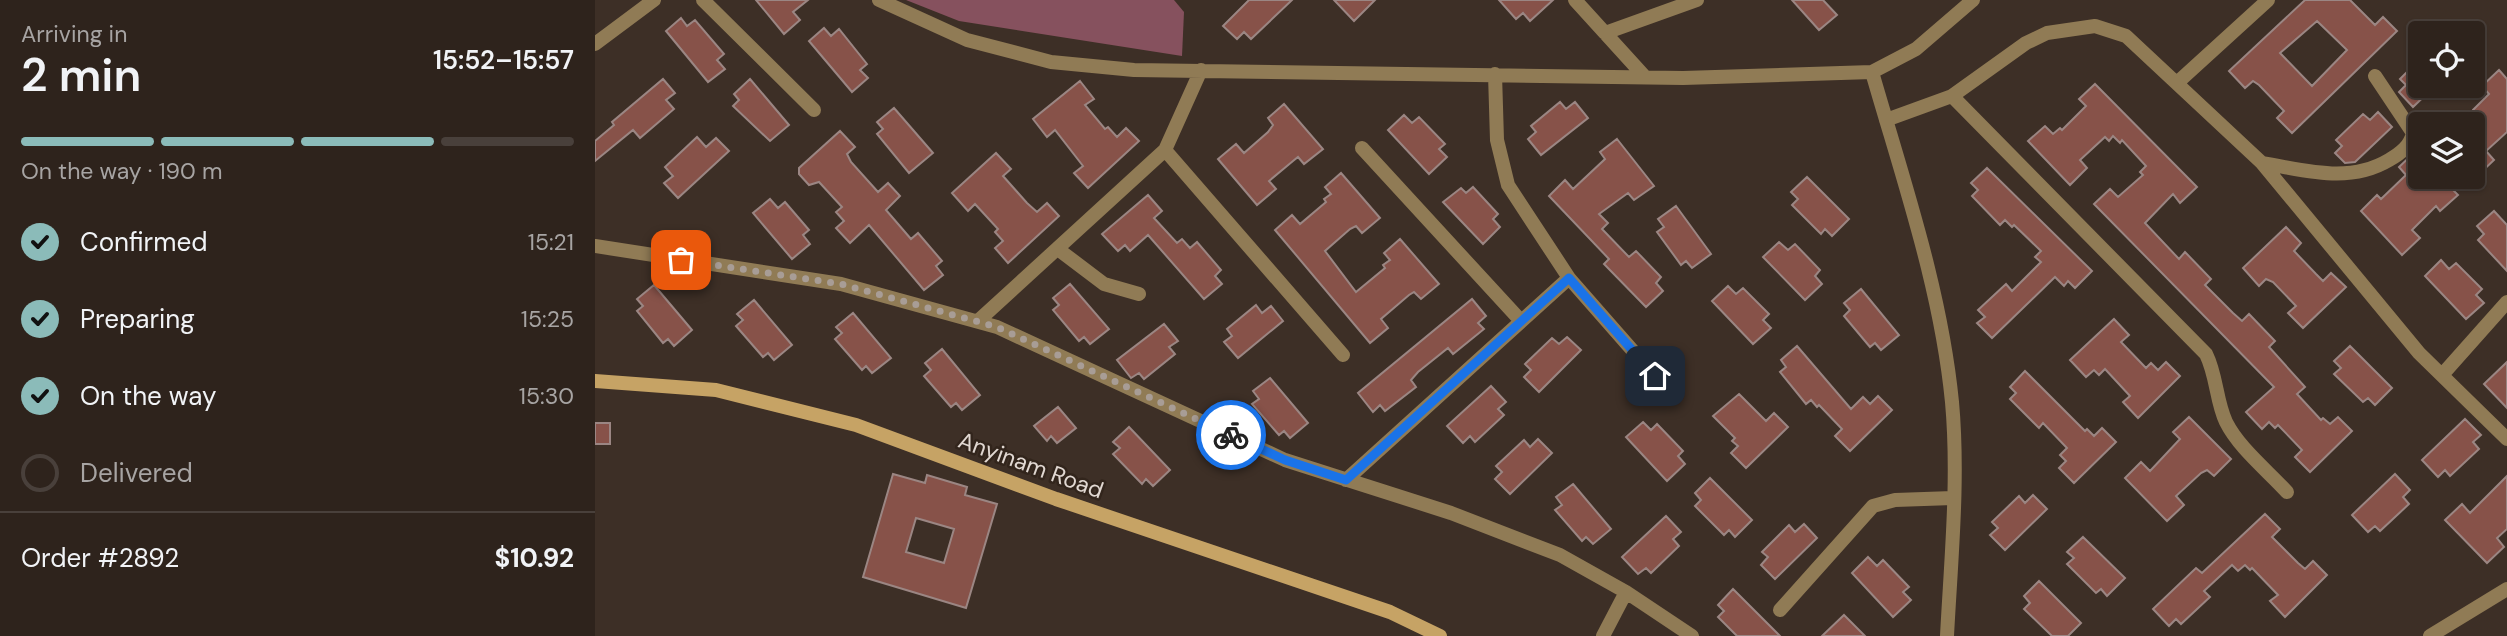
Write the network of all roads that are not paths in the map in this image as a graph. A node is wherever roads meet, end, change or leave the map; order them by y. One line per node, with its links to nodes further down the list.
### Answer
1 (654, 0): 9 (street)
2 (703, 0): 17 (street)
3 (879, 0): 10 (street)
4 (1575, 0): 8 (street)
5 (1697, 0): 8 (street)
6 (1973, 0): 11 (street)
7 (2268, 0): 15 (street)
8 (1605, 33): 13 (street)
9 (595, 44)
10 (1201, 70): 12 (street); 20 (street)
11 (1872, 72): 13 (street); 18 (street)
12 (1495, 74): 13 (street); 24 (street)
13 (1645, 76)
14 (2375, 76): 21 (street)
15 (2178, 82): 16 (street); 21 (street)
16 (1952, 96): 18 (street); 35 (street)
17 (814, 110)
18 (1886, 120): 36 (street)
19 (1362, 148): 28 (street)
20 (1165, 150): 23 (street); 29 (street)
21 (2262, 163): 30 (street)
22 (595, 246): 27 (street)
23 (1059, 250): 25 (street); 27 (street)
24 (1569, 278): 28 (street); 31 (street)
25 (1139, 294)
26 (2507, 302): 30 (street)
27 (978, 321): 34 (street)
28 (1521, 321): 34 (street)
29 (1343, 355)
30 (2442, 375): 33 (street)
31 (1655, 376)
32 (595, 381): 40 (street, Anyinam Road)
33 (2507, 439)
34 (1346, 480): 38 (street)
35 (2287, 492)
36 (1953, 498): 39 (street); 43 (street)
37 (2507, 589): 44 (street)
38 (1626, 592): 41 (street); 42 (street)
39 (1780, 610)
40 (1440, 636)
41 (1603, 636)
42 (1692, 636)
43 (1947, 636)
44 (2430, 636)

